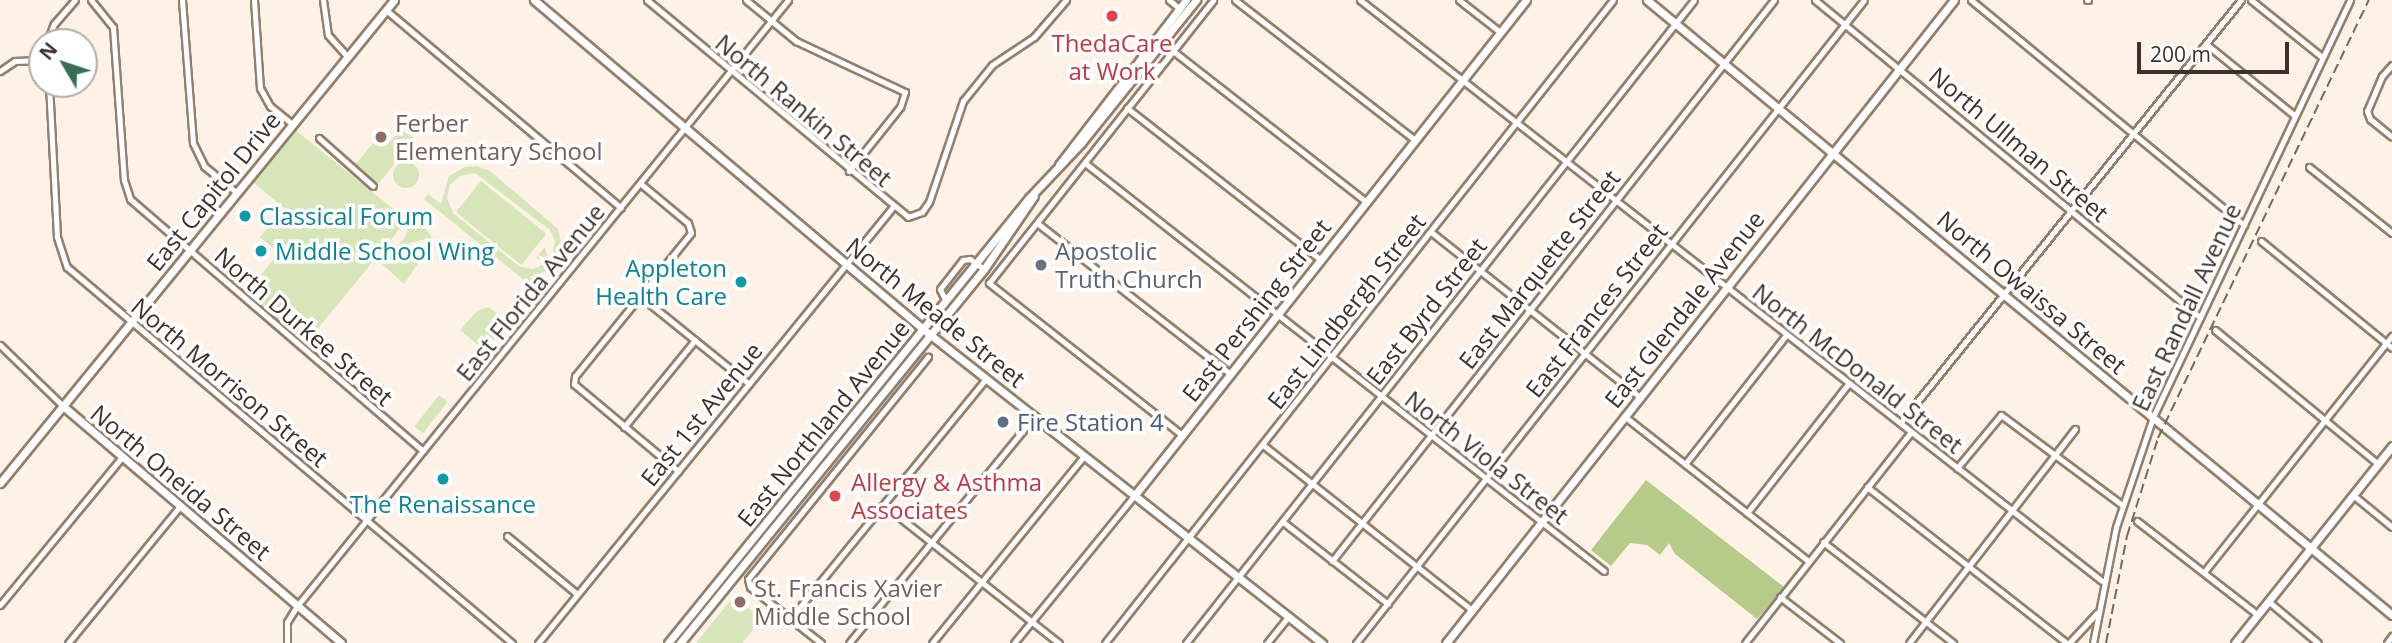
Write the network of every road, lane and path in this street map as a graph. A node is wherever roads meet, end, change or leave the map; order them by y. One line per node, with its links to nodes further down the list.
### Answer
1 (75, 0): 36 (street)
2 (91, 0): 80 (street, North Durkee Street)
3 (183, 0): 67 (street)
4 (254, 0): 54 (street)
5 (323, 0): 40 (street)
6 (394, 0): 31 (street, East Capitol Drive)
7 (534, 0): 55 (street, North Meade Street)
8 (647, 0): 47 (street, North Rankin Street)
9 (746, 0): 33 (street)
10 (788, 0): 33 (street, East Florida Avenue)
11 (1066, 0): 72 (street, North Rankin Street)
12 (1169, 0): 32 (street)
13 (1186, 0): 32 (street, East Northland Avenue)
14 (1196, 0): 32 (street, East Northland Avenue)
15 (1213, 0): 39 (street)
16 (1236, 0): 59 (street)
17 (1360, 0): 48 (street, North McDonald Street)
18 (1459, 0): 37 (street)
19 (1526, 0): 37 (street, East Pershing Street)
20 (1613, 0): 53 (street, East Lindbergh Street)
21 (1647, 0): 34 (street, North Owaissa Street)
22 (1694, 0): 34 (street, East Byrd Street)
23 (1774, 0): 43 (street, East Marquette Street)
24 (1815, 0): 35 (street, North Ullman Street)
25 (1864, 0): 35 (street, East Frances Street)
26 (1954, 0): 45 (street, East Glendale Avenue)
27 (1971, 0): 56 (street)
28 (2241, 0): 38 (street)
29 (2251, 0): 41 (street)
30 (2350, 0): 41 (street, East Randall Avenue)
31 (386, 10): 40 (street, East Capitol Drive); 71 (street)
32 (1183, 11): 68 (street, East Northland Avenue)
33 (771, 21): 47 (street, East Florida Avenue); 64 (street)
34 (1675, 23): 43 (street, North Owaissa Street); 61 (street, East Byrd Street)
35 (1845, 24): 45 (street, North Ullman Street); 50 (street, East Frances Street)
36 (52, 28)
37 (1500, 33): 48 (street, East Pershing Street)
38 (2206, 44): 52 (street); 56 (street)
39 (1173, 51): 51 (street); 70 (street)
40 (348, 57): 54 (street, East Capitol Drive)
41 (2322, 57): 52 (street, East Randall Avenue)
42 (28, 61): 46 (street)
43 (1723, 63): 50 (street, North Owaissa Street); 69 (street, East Marquette Street)
44 (2392, 65): 57 (street)
45 (1899, 68): 60 (street, East Glendale Avenue); 73 (street, North Ullman Street)
46 (0, 71)
47 (731, 71): 55 (street, East Florida Avenue); 64 (street, North Rankin Street)
48 (1462, 80): 53 (street, North McDonald Street); 59 (street, East Pershing Street)
49 (50, 98): 93 (street, North Morrison Street)
50 (1778, 107): 60 (street, North Owaissa Street); 79 (street, East Frances Street)
51 (1127, 108): 62 (street); 81 (street)
52 (2294, 115): 75 (street, East Randall Avenue)
53 (1516, 122): 61 (street, North McDonald Street); 76 (street, East Lindbergh Street)
54 (292, 124): 67 (street, East Capitol Drive)
55 (686, 129): 65 (street, East Florida Avenue); 83 (street, North Meade Street)
56 (2133, 134): 73 (street); 75 (street)
57 (2392, 137)
58 (319, 138): 66 (street)
59 (1415, 140): 70 (street, East Pershing Street)
60 (1832, 152): 86 (street, East Glendale Avenue); 87 (street, North Owaissa Street)
61 (1566, 161): 69 (street, North McDonald Street); 85 (street, East Byrd Street)
62 (1085, 163): 74 (street); 91 (street, North Viola Street)
63 (2309, 167): 77 (street)
64 (849, 171): 72 (street, North Rankin Street)
65 (641, 184): 71 (street, East Florida Avenue); 88 (street)
66 (373, 186)
67 (236, 192): 80 (street, East Capitol Drive)
68 (1034, 196): 82 (street, East Northland Avenue); 84 (street, East Northland Avenue)
69 (1615, 200): 79 (street, North McDonald Street); 90 (street, East Marquette Street)
70 (1366, 202): 81 (street, East Pershing Street)
71 (621, 208): 125 (street, East Florida Avenue)
72 (892, 208): 83 (street, East 1st Avenue)
73 (2071, 211): 87 (street); 92 (street, North Ullman Street)
74 (1037, 223): 106 (street); 121 (street)
75 (2244, 225): 92 (street, East Randall Avenue)
76 (1430, 232): 85 (street); 105 (street, East Lindbergh Street)
77 (2392, 233)
78 (2261, 241): 100 (street)
79 (1671, 243): 86 (street, North McDonald Street); 103 (street, East Frances Street)
80 (189, 251): 93 (street, East Capitol Drive); 125 (street, North Durkee Street)
81 (1321, 260): 91 (street, East Pershing Street)
82 (976, 263): 84 (street); 89 (street, East Northland Avenue); 89 (street)
83 (846, 264): 94 (street, North Meade Street); 109 (street, East 1st Avenue)
84 (984, 269): 97 (street, East Northland Avenue)
85 (1480, 271): 90 (street); 110 (street, East Byrd Street)
86 (1726, 286): 96 (street, North McDonald Street); 111 (street, East Glendale Avenue)
87 (2004, 293): 115 (street, North Owaissa Street); 117 (street)
88 (640, 296): 99 (street); 118 (street)
89 (947, 301): 94 (street, East Northland Avenue)
90 (1529, 309): 103 (street); 122 (street, East Marquette Street)
91 (1277, 314): 105 (street, North Viola Street); 106 (street, East Pershing Street)
92 (2200, 317): 115 (street, East Randall Avenue)
93 (132, 321): 112 (street, East Capitol Drive); 145 (street, North Morrison Street)
94 (923, 329): 97 (street, North Meade Street); 185 (street, East Northland Avenue)
95 (2215, 330): 116 (street)
96 (1787, 334): 108 (street, North McDonald Street); 129 (street)
97 (930, 335): 107 (street, North Meade Street); 186 (street, East Northland Avenue)
98 (2392, 336): 100 (street)
99 (695, 340): 109 (street); 118 (street)
100 (2386, 344): 102 (street); 116 (street)
101 (0, 345): 112 (street, North Oneida Street)
102 (2392, 348)
103 (1584, 353): 111 (street); 133 (street, East Frances Street)
104 (928, 357): 176 (street)
105 (1333, 358): 110 (street, North Viola Street); 123 (street, East Lindbergh Street)
106 (1230, 374): 121 (street, East Pershing Street)
107 (986, 379): 114 (street, North Meade Street); 140 (street)
108 (1849, 383): 117 (street, North McDonald Street); 144 (street)
109 (749, 384): 132 (street, East 1st Avenue)
110 (1382, 396): 122 (street, North Viola Street); 135 (street, East Byrd Street)
111 (1639, 396): 113 (street, East Glendale Avenue)
112 (63, 406): 128 (street, North Oneida Street); 134 (street, East Capitol Drive)
113 (1624, 416): 129 (street); 146 (street, East Glendale Avenue)
114 (1034, 417): 127 (street, North Meade Street); 153 (street)
115 (2153, 417): 139 (street, North Owaissa Street); 141 (street, East Randall Avenue)
116 (2324, 420): 130 (street); 139 (street)
117 (1900, 423): 120 (street, North McDonald Street)
118 (624, 427): 132 (street)
119 (2075, 429): 126 (street)
120 (1911, 432): 131 (street, North McDonald Street); 136 (street)
121 (1182, 435): 138 (street, East Pershing Street)
122 (1431, 435): 133 (street, North Viola Street); 149 (street, East Marquette Street)
123 (1264, 445): 135 (street); 152 (street, East Lindbergh Street)
124 (2392, 446): 130 (street)
125 (423, 452): 145 (street, East Florida Avenue)
126 (2054, 455): 131 (street); 141 (street); 143 (street)
127 (1084, 456): 138 (street, North Meade Street); 163 (street)
128 (122, 457): 142 (street, North Oneida Street); 169 (street)
129 (1685, 464): 144 (street)
130 (2378, 464): 137 (street)
131 (1957, 468): 143 (street, North McDonald Street)
132 (678, 471): 165 (street, East 1st Avenue)
133 (1486, 478): 146 (street, North Viola Street); 158 (street, East Frances Street)
134 (0, 483)
135 (1313, 484): 148 (street, East Byrd Street); 149 (street)
136 (1867, 487): 154 (street); 159 (street)
137 (2353, 495): 150 (street); 155 (street)
138 (1134, 496): 152 (street, North Meade Street); 177 (street, East Pershing Street)
139 (2258, 504): 155 (street, North Owaissa Street); 161 (street)
140 (884, 505): 153 (street); 176 (street)
141 (2122, 505): 164 (street, East Randall Avenue)
142 (180, 506): 170 (street, North Oneida Street); 180 (street)
143 (2012, 510): 159 (street); 164 (street, North McDonald Street)
144 (1746, 513): 157 (street)
145 (366, 520): 170 (street, East Florida Avenue); 183 (street, North Morrison Street)
146 (1541, 521): 160 (street, North Viola Street); 171 (street, East Glendale Avenue)
147 (2137, 521): 161 (street)
148 (1283, 522): 156 (street); 162 (street, East Byrd Street)
149 (1361, 523): 156 (street, East Marquette Street); 158 (street)
150 (2392, 527)
151 (507, 536): 165 (street)
152 (1189, 539): 162 (street, North Meade Street); 192 (street, East Lindbergh Street)
153 (932, 542): 163 (street); 188 (street)
154 (1823, 542): 157 (street); 178 (street)
155 (2311, 547): 167 (street); 174 (street, North Owaissa Street)
156 (1332, 561): 168 (street)
157 (1808, 561): 166 (street)
158 (1417, 566): 168 (street, East Frances Street); 171 (street)
159 (1968, 567): 178 (street); 202 (street)
160 (1604, 571)
161 (2204, 572): 173 (street)
162 (1238, 578): 175 (street, North Meade Street); 193 (street, East Byrd Street)
163 (982, 581): 177 (street); 189 (street)
164 (2102, 581): 172 (street, East Randall Avenue)
165 (578, 594): 184 (street, East 1st Avenue)
166 (1780, 597): 198 (street); 199 (street)
167 (2268, 601): 173 (street); 205 (street)
168 (1388, 604): 196 (street, East Frances Street)
169 (0, 605)
170 (297, 606): 181 (street); 182 (street, North Oneida Street)
171 (1472, 610): 197 (street, East Glendale Avenue)
172 (2097, 613): 202 (street); 203 (street, East Randall Avenue)
173 (2257, 614): 204 (street)
174 (2392, 615)
175 (1288, 617): 194 (street); 195 (street, North Meade Street)
176 (790, 618): 187 (street)
177 (1032, 621): 190 (street, East Pershing Street); 191 (street)
178 (1925, 621): 200 (street); 201 (street)
179 (2392, 636): 206 (street)
180 (68, 643)
181 (287, 643)
182 (341, 643)
183 (512, 643)
184 (538, 643)
185 (668, 643)
186 (680, 643)
187 (821, 643)
188 (849, 643)
189 (932, 643)
190 (1014, 643)
191 (1059, 643)
192 (1105, 643)
193 (1186, 643)
194 (1267, 643)
195 (1322, 643)
196 (1356, 643)
197 (1446, 643)
198 (1745, 643)
199 (1840, 643)
200 (1909, 643)
201 (1953, 643)
202 (2068, 643)
203 (2093, 643)
204 (2235, 643)
205 (2318, 643)
206 (2387, 643)

